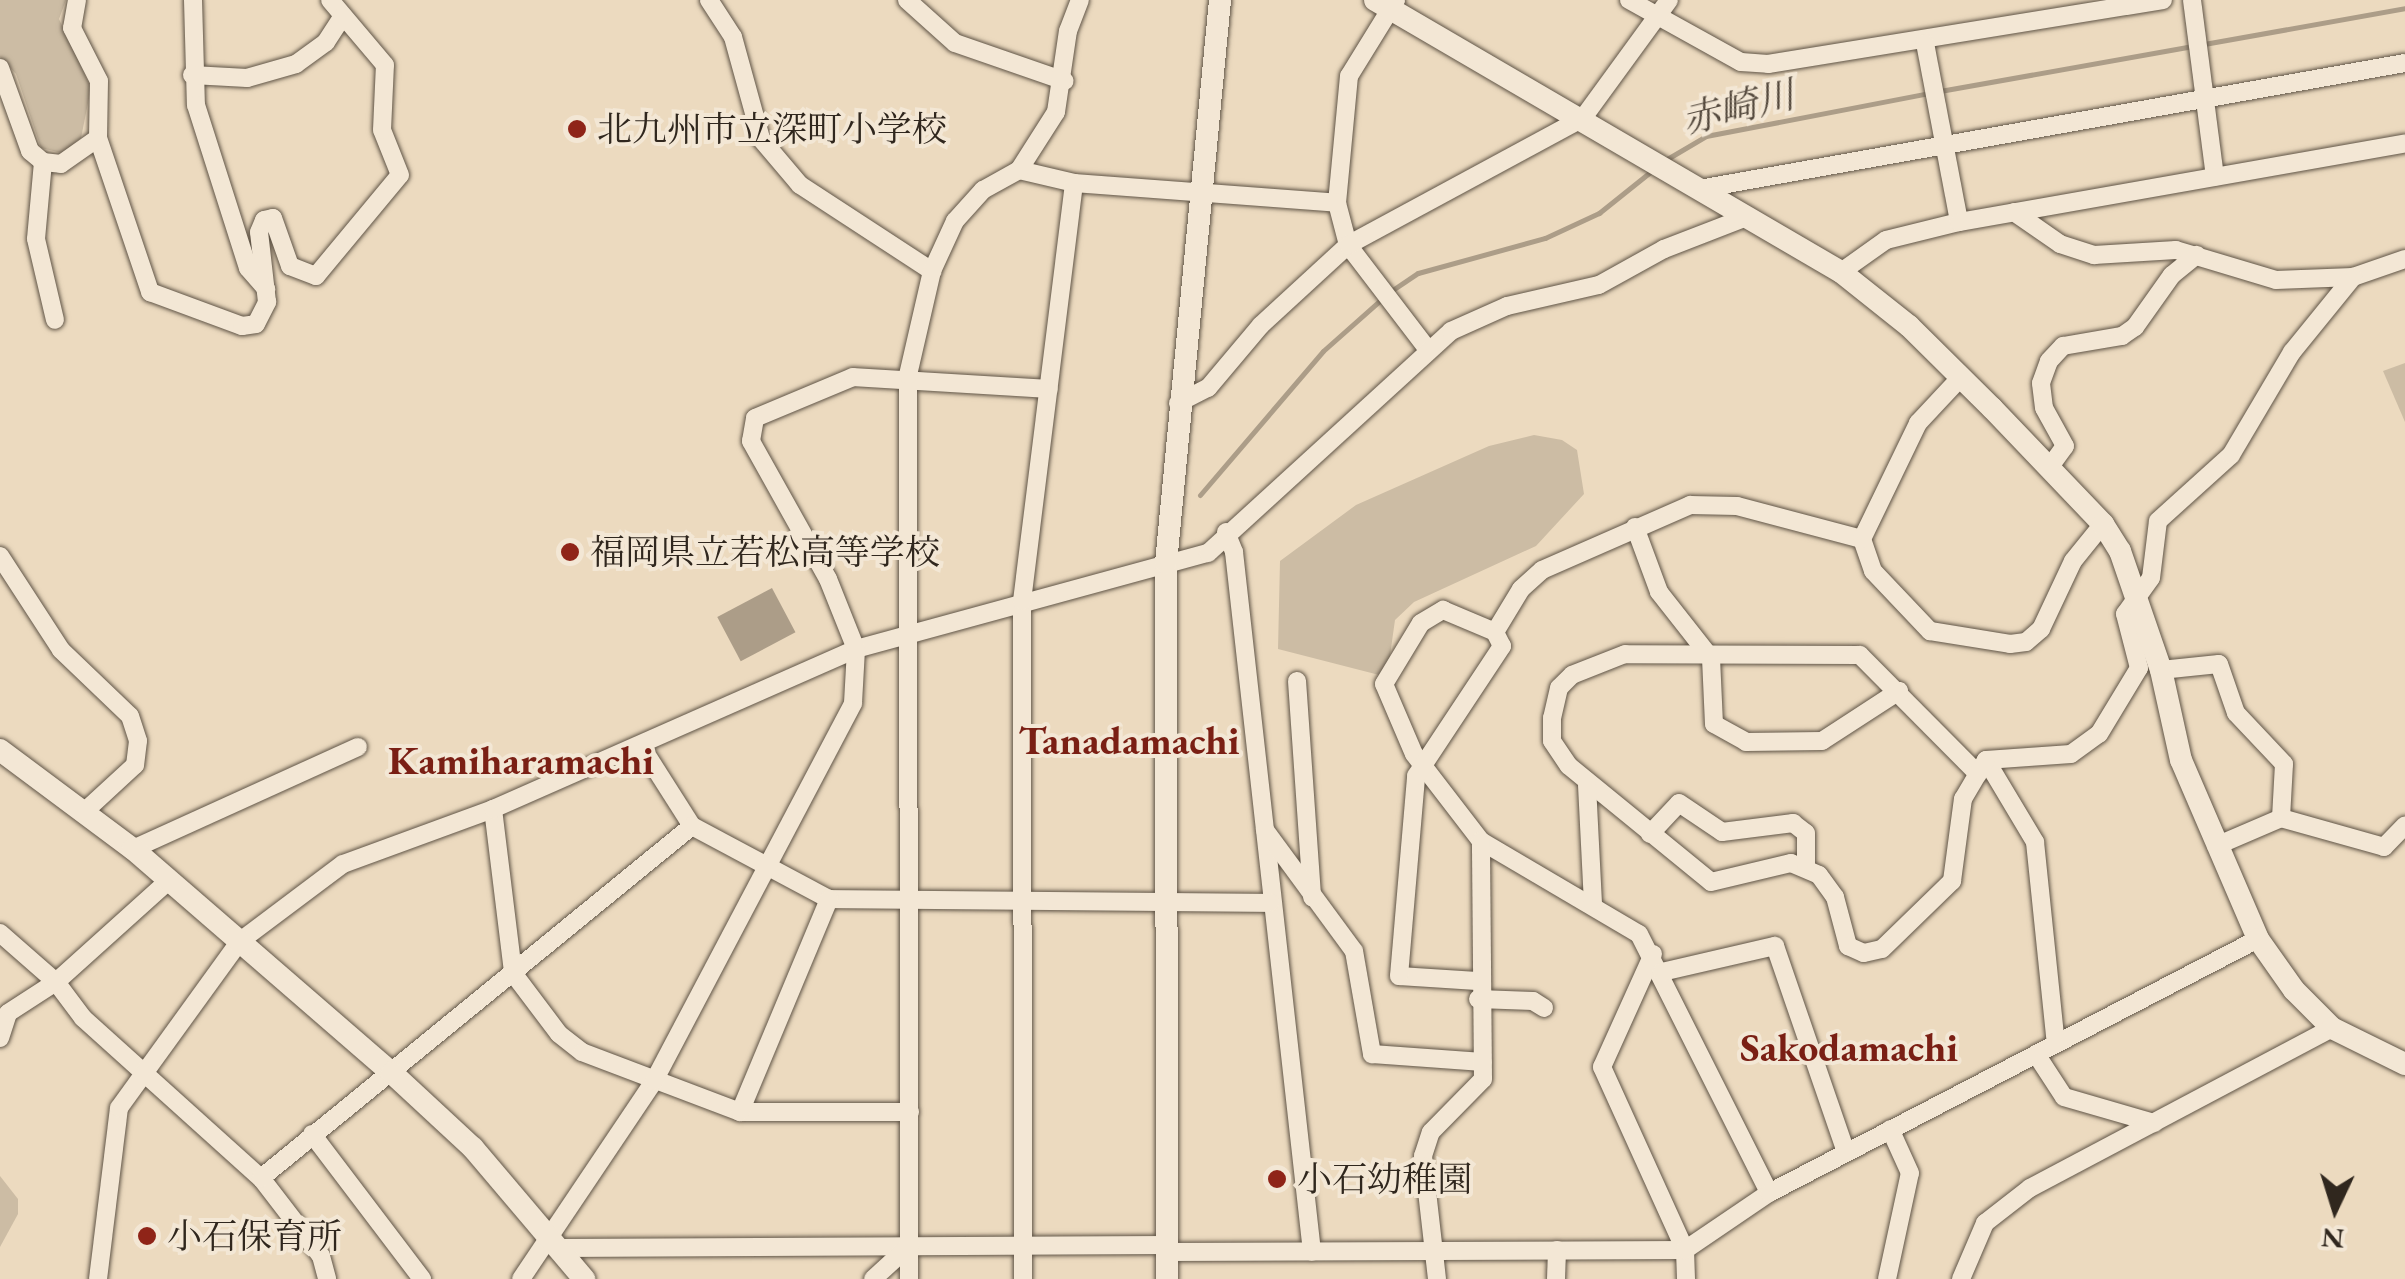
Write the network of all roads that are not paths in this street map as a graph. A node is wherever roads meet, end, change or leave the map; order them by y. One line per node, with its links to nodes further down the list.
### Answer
1 (77, 0): 22 (street)
2 (193, 0): 18 (street)
3 (330, 0): 13 (street)
4 (709, 0): 38 (street)
5 (907, 0): 19 (street)
6 (1080, 0): 19 (street)
7 (1220, 0): 30 (street)
8 (1630, 0): 14 (street)
9 (1669, 0): 14 (street)
10 (2163, 0): 15 (street)
11 (2192, 0): 20 (street)
12 (1387, 3): 21 (street); 31 (street)
13 (343, 16): 18 (street); 41 (street)
14 (1658, 17): 15 (street); 21 (street)
15 (1925, 42): 24 (street)
16 (2405, 63): 20 (street)
17 (0, 70): 25 (street)
18 (192, 75): 41 (street)
19 (1065, 80): 26 (street)
20 (2205, 99): 24 (street); 27 (street)
21 (1583, 118): 29 (street); 35 (street)
22 (98, 138): 25 (street); 41 (street)
23 (2405, 143): 27 (street)
24 (1944, 146): 29 (street); 34 (street)
25 (43, 162): 42 (street)
26 (1018, 170): 28 (street); 38 (street)
27 (2216, 177): 32 (street)
28 (1074, 182): 30 (street); 46 (street)
29 (1699, 189): 33 (street)
30 (1202, 196): 31 (street); 47 (street)
31 (1337, 203): 35 (street)
32 (2014, 212): 34 (street); 36 (street)
33 (1747, 217): 39 (street); 43 (street)
34 (1959, 222): 39 (street)
35 (1348, 245): 43 (street); 47 (street)
36 (2197, 256): 40 (street); 48 (street)
37 (2405, 259): 40 (street)
38 (932, 271): 44 (street)
39 (1841, 272): 45 (street)
40 (2353, 278): 55 (street)
41 (266, 289)
42 (55, 320)
43 (1426, 348): 51 (street)
44 (908, 376): 46 (street); 57 (street); 59 (street)
45 (1962, 377): 48 (street); 52 (street)
46 (1048, 389): 56 (street)
47 (1178, 402): 54 (street)
48 (2049, 468): 49 (street)
49 (2102, 524): 52 (street); 55 (street)
50 (1635, 527): 52 (street); 58 (street); 60 (street)
51 (1226, 532): 54 (street); 73 (street)
52 (1862, 539)
53 (0, 556): 71 (street)
54 (1166, 563): 56 (street); 86 (street)
55 (2138, 592): 61 (street); 68 (street)
56 (1022, 601): 57 (street); 85 (street)
57 (909, 631): 59 (street); 84 (street)
58 (1495, 632): 67 (street); 67 (street)
59 (856, 649): 64 (street); 81 (street)
60 (1711, 658): 63 (street); 63 (street); 69 (street)
61 (2161, 670): 72 (street); 78 (street)
62 (1297, 682): 83 (street)
63 (1899, 691): 68 (street)
64 (641, 746): 70 (street); 74 (street)
65 (358, 747): 79 (street)
66 (0, 750): 71 (street)
67 (1421, 764): 77 (street); 97 (street)
68 (1982, 767): 80 (street); 101 (street)
69 (1587, 785): 76 (street); 89 (street)
70 (493, 809): 92 (street); 95 (street)
71 (85, 811): 79 (street)
72 (2281, 818): 75 (street); 78 (street)
73 (1262, 825): 83 (street); 88 (street)
74 (692, 826): 81 (street); 95 (street)
75 (2405, 826)
76 (1650, 834): 80 (street); 80 (street)
77 (1481, 842): 89 (street); 97 (street)
78 (2216, 846): 91 (street)
79 (133, 850): 82 (street)
80 (1806, 866)
81 (771, 867): 87 (street); 107 (street)
82 (168, 880): 92 (street); 96 (street)
83 (1312, 898): 103 (street)
84 (908, 899): 85 (street); 87 (street); 109 (street)
85 (1023, 899): 86 (street); 118 (street)
86 (1166, 899): 88 (street); 119 (street)
87 (829, 900): 108 (street)
88 (1270, 904): 123 (street)
89 (1593, 905): 93 (street)
90 (0, 932): 96 (street)
91 (2258, 939): 99 (street); 101 (street)
92 (239, 942): 105 (street); 106 (street)
93 (1653, 954): 94 (street); 122 (street)
94 (1662, 972): 113 (street); 115 (street)
95 (513, 973): 106 (street); 107 (street)
96 (56, 982): 100 (street); 105 (street)
97 (1478, 990): 98 (street); 103 (street)
98 (1544, 1008)
99 (2332, 1028): 104 (street); 110 (street)
100 (0, 1038)
101 (2056, 1044): 102 (street)
102 (2036, 1054): 110 (street); 111 (street)
103 (1483, 1062): 120 (street)
104 (2405, 1064)
105 (144, 1069): 114 (street); 124 (street)
106 (392, 1072): 112 (street); 116 (street)
107 (654, 1081): 108 (street); 116 (street)
108 (740, 1112): 109 (street)
109 (910, 1112): 117 (street)
110 (2154, 1123): 137 (street)
111 (1890, 1129): 113 (street); 136 (street)
112 (312, 1134): 114 (street); 126 (street)
113 (1846, 1152): 115 (street)
114 (261, 1178): 125 (street)
115 (1769, 1193): 122 (street)
116 (553, 1241): 117 (street); 127 (street); 128 (street)
117 (909, 1246): 118 (street); 129 (street); 130 (street)
118 (1023, 1246): 119 (street); 131 (street)
119 (1167, 1249): 123 (street); 132 (street)
120 (1437, 1250): 121 (street); 123 (street); 133 (street)
121 (1557, 1250): 122 (street); 134 (street)
122 (1685, 1250): 135 (street)
123 (1312, 1252)
124 (98, 1279)
125 (327, 1279)
126 (422, 1279)
127 (521, 1279)
128 (584, 1279)
129 (872, 1279)
130 (909, 1279)
131 (1022, 1279)
132 (1167, 1279)
133 (1437, 1279)
134 (1556, 1279)
135 (1686, 1279)
136 (1887, 1279)
137 (1961, 1279)

